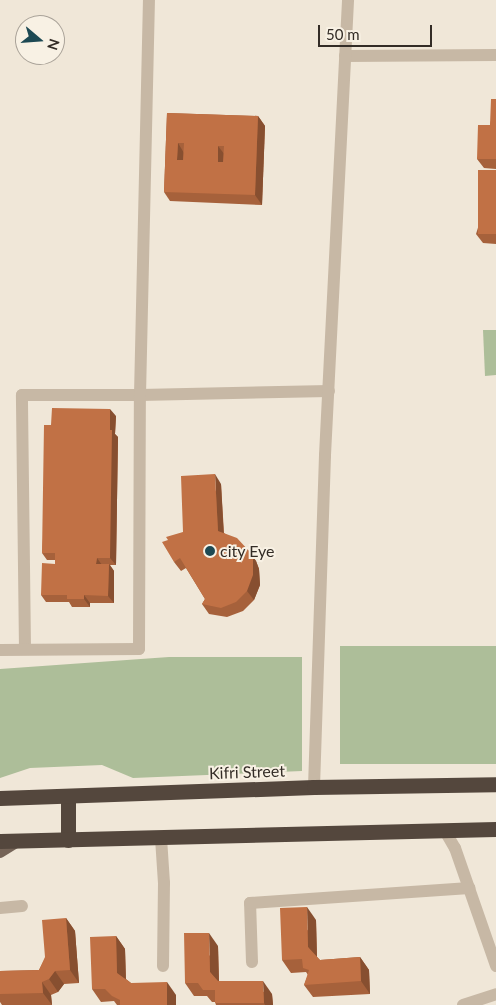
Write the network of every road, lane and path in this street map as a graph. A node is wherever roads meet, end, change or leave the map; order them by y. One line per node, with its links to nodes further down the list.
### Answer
1 (149, 0): 6 (street)
2 (348, 0): 3 (street)
3 (345, 56): 4 (street); 5 (street)
4 (496, 56)
5 (329, 391): 6 (street); 10 (street)
6 (140, 395): 7 (street); 7 (street)
7 (25, 649): 8 (street)
8 (0, 650)
9 (496, 784): 10 (highway, Kifri Street)
10 (314, 787): 11 (highway, Kifri Street)
11 (68, 797): 12 (highway, Kifri Street); 17 (highway)
12 (0, 798)
13 (496, 829): 14 (highway)
14 (445, 831): 15 (highway); 20 (street)
15 (161, 838): 17 (highway); 24 (street)
16 (20, 840): 17 (highway); 18 (highway); 19 (main road)
17 (68, 840)
18 (0, 841)
19 (0, 852)
20 (469, 888): 23 (street); 25 (street)
21 (22, 906): 22 (street)
22 (0, 908)
23 (252, 962)
24 (163, 966)
25 (496, 966)
26 (496, 994): 27 (street)
27 (464, 1005)

